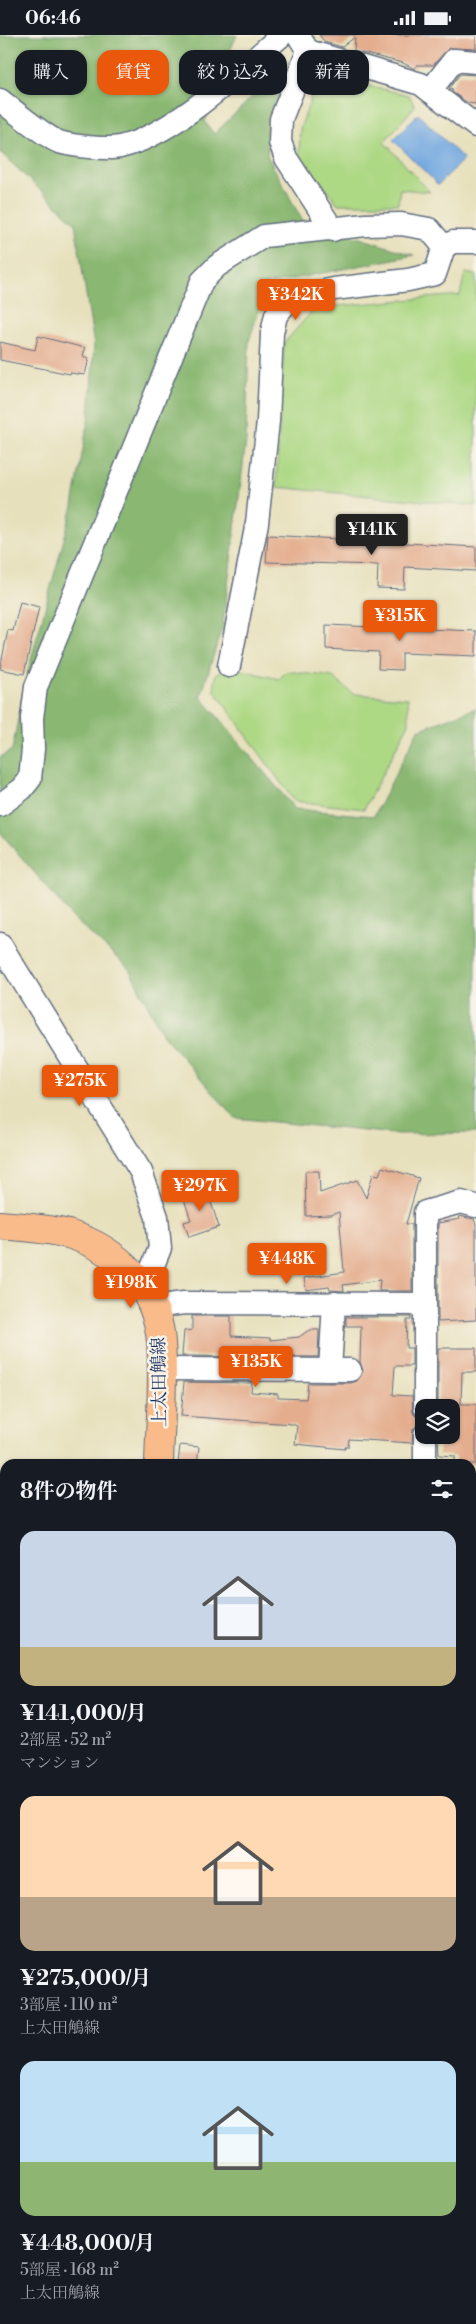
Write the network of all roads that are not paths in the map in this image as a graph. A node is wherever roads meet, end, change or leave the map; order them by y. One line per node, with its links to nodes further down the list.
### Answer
1 (282, 35): 5 (street)
2 (303, 43): 4 (street); 7 (street)
3 (476, 62): 4 (street)
4 (430, 91): 6 (street)
5 (0, 100)
6 (476, 126)
7 (333, 230): 9 (street); 11 (street)
8 (476, 242): 9 (street)
9 (444, 247): 10 (street)
10 (229, 667)
11 (0, 805)
12 (0, 944): 15 (street)
13 (476, 1206): 17 (street)
14 (0, 1225): 15 (main road, 上太田鵤線)
15 (141, 1282): 18 (main road, 上太田鵤線)
16 (334, 1303): 17 (street); 18 (street); 19 (street)
17 (424, 1304): 20 (street)
18 (153, 1307): 19 (main road, 上太田鵤線)
19 (161, 1369): 22 (main road, 上太田鵤線)
20 (425, 1399)
21 (425, 1444): 23 (street)
22 (159, 1459)
23 (425, 1459)

